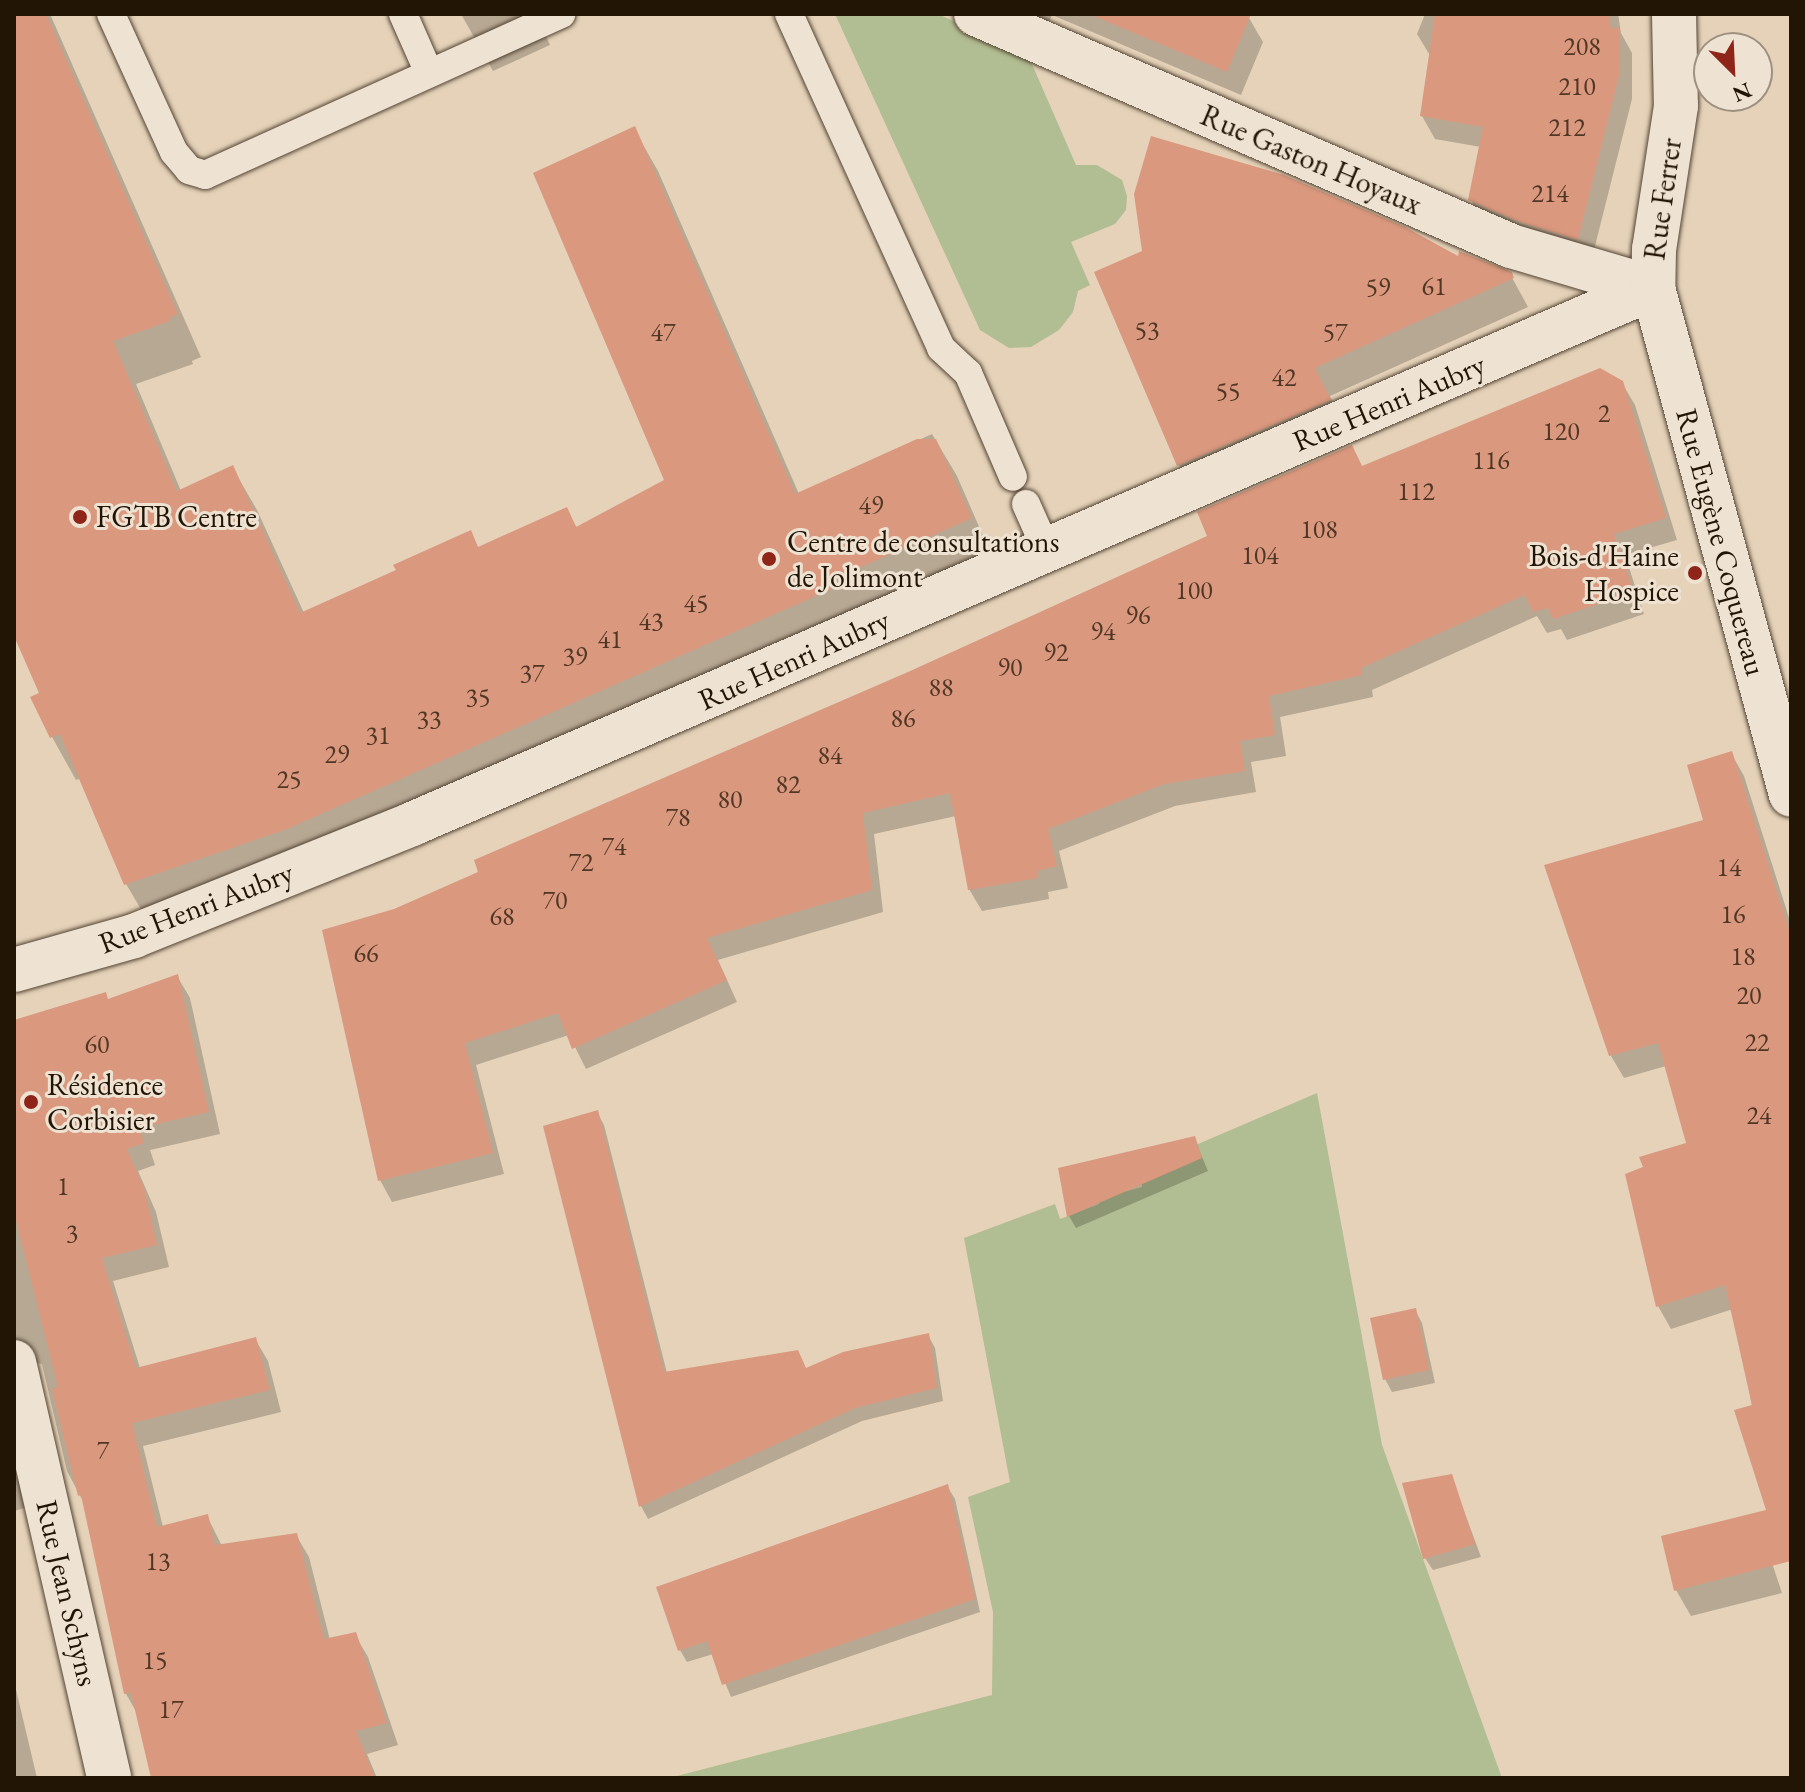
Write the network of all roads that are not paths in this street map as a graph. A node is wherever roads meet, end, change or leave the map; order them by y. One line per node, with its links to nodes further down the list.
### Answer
1 (111, 14): 7 (lane)
2 (403, 14): 7 (lane)
3 (561, 14): 7 (lane)
4 (789, 14): 9 (lane)
5 (976, 14): 8 (street, Rue Gaston Hoyaux)
6 (1674, 14): 8 (street, Rue Ferrer)
7 (429, 73)
8 (1653, 288): 11 (street, Rue Henri Aubry); 12 (street, Rue Eugène Coquereau)
9 (1013, 477)
10 (1026, 504): 11 (lane)
11 (1046, 549): 13 (street, Rue Henri Aubry)
12 (1791, 795)
13 (14, 970)
14 (14, 1362): 15 (street, Rue Jean Schyns)
15 (109, 1778)

